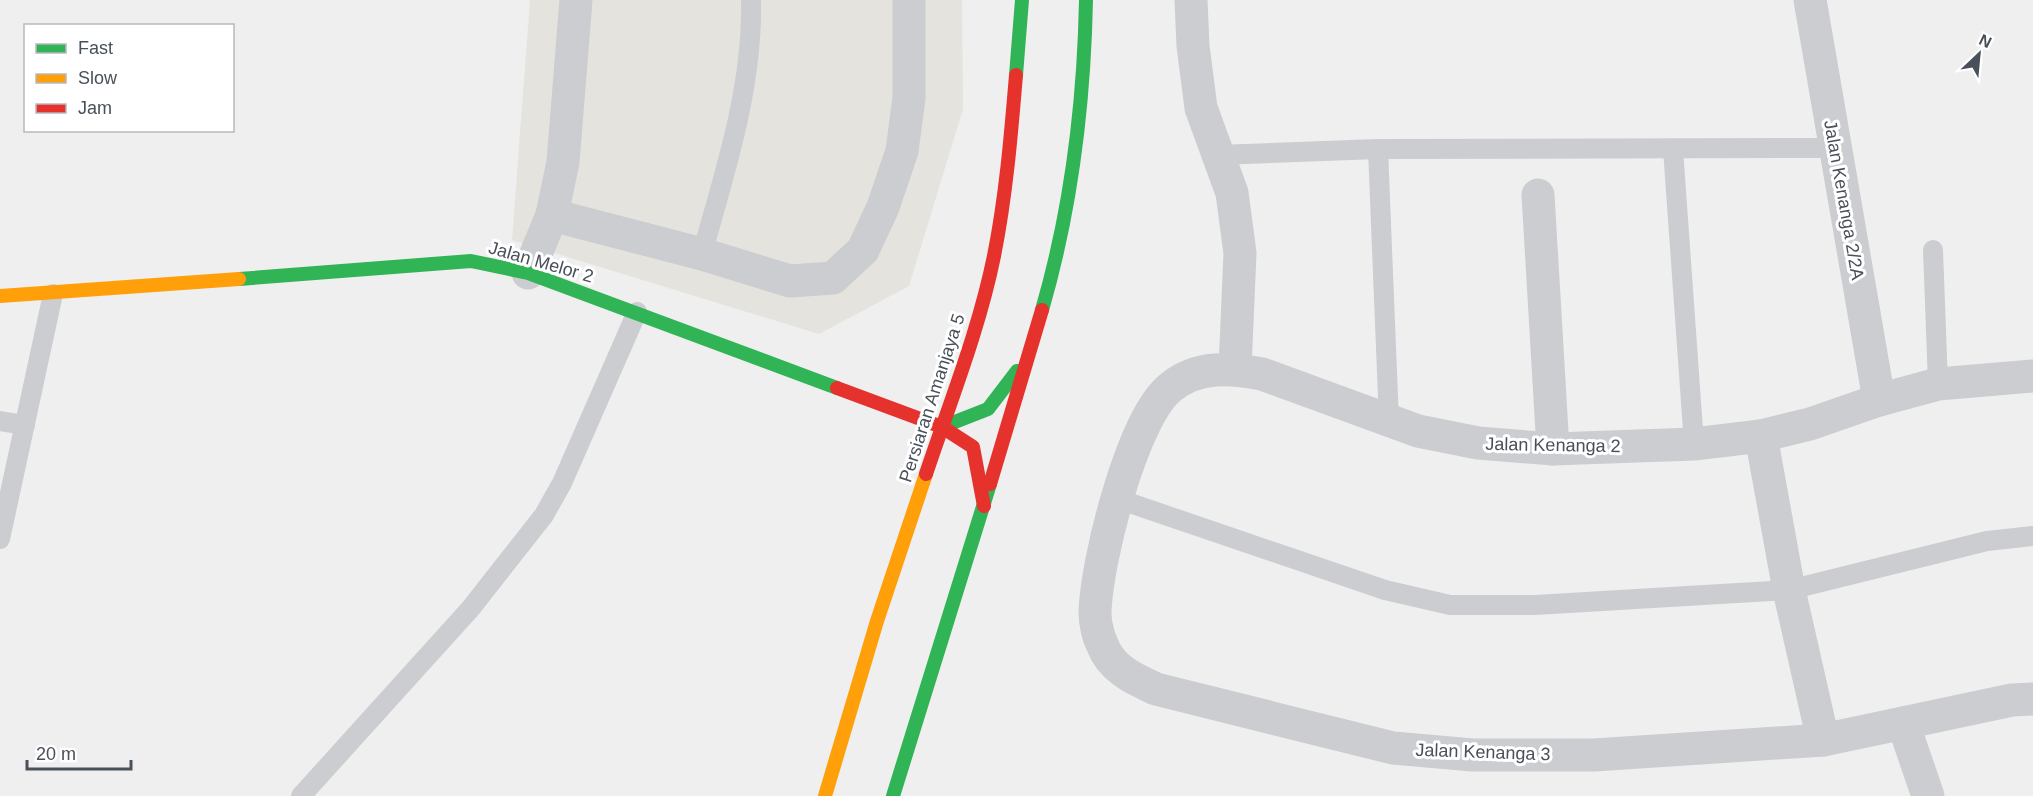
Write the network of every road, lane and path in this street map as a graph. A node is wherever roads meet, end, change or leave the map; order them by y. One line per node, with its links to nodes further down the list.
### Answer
1 (576, 0): 15 (street)
2 (751, 0): 17 (lane)
3 (909, 0): 17 (street)
4 (1022, 0): 30 (street, Persiaran Amanjaya 5)
5 (1086, 0): 22 (street)
6 (1191, 0): 13 (street)
7 (1789, 0): 8 (street)
8 (1810, 0): 9 (street); 10 (street, Jalan Kenanga 2/2A)
9 (1815, 0)
10 (1835, 148): 12 (lane); 26 (street, Jalan Kenanga 2/2A)
11 (1378, 149): 12 (lane); 13 (lane); 28 (lane)
12 (1672, 149): 32 (lane)
13 (1218, 154): 23 (street)
14 (1538, 195): 33 (street)
15 (552, 216): 17 (street); 18 (street)
16 (1933, 250): 25 (lane)
17 (702, 254)
18 (528, 273): 19 (street, Jalan Melor 2); 21 (street, Jalan Melor 2)
19 (53, 294): 20 (street, Jalan Melor 2); 29 (lane)
20 (0, 296)
21 (638, 312): 30 (street, Jalan Melor 2); 42 (lane)
22 (1029, 356): 30 (street); 35 (street)
23 (1235, 369): 28 (street, Jalan Kenanga 2); 34 (street, Jalan Kenanga 2)
24 (2033, 376): 25 (street, Jalan Kenanga 2)
25 (1938, 384): 26 (street, Jalan Kenanga 2)
26 (1880, 400): 31 (street, Jalan Kenanga 2)
27 (0, 421): 29 (lane)
28 (1389, 422): 33 (street, Jalan Kenanga 2)
29 (25, 425): 37 (lane)
30 (942, 426): 35 (street, Jalan Melor 2); 43 (street, Persiaran Amanjaya 5)
31 (1761, 436): 32 (street, Jalan Kenanga 2); 38 (street)
32 (1694, 444): 33 (street, Jalan Kenanga 2)
33 (1553, 448)
34 (1118, 500): 38 (lane); 41 (street, Jalan Kenanga 3)
35 (984, 506): 44 (street)
36 (2033, 536): 38 (lane)
37 (0, 539)
38 (1789, 590): 41 (street)
39 (2033, 699): 40 (street, Jalan Kenanga 3)
40 (1903, 723): 41 (street, Jalan Kenanga 3); 45 (street)
41 (1823, 740)
42 (302, 796)
43 (825, 796)
44 (893, 796)
45 (1928, 796)

